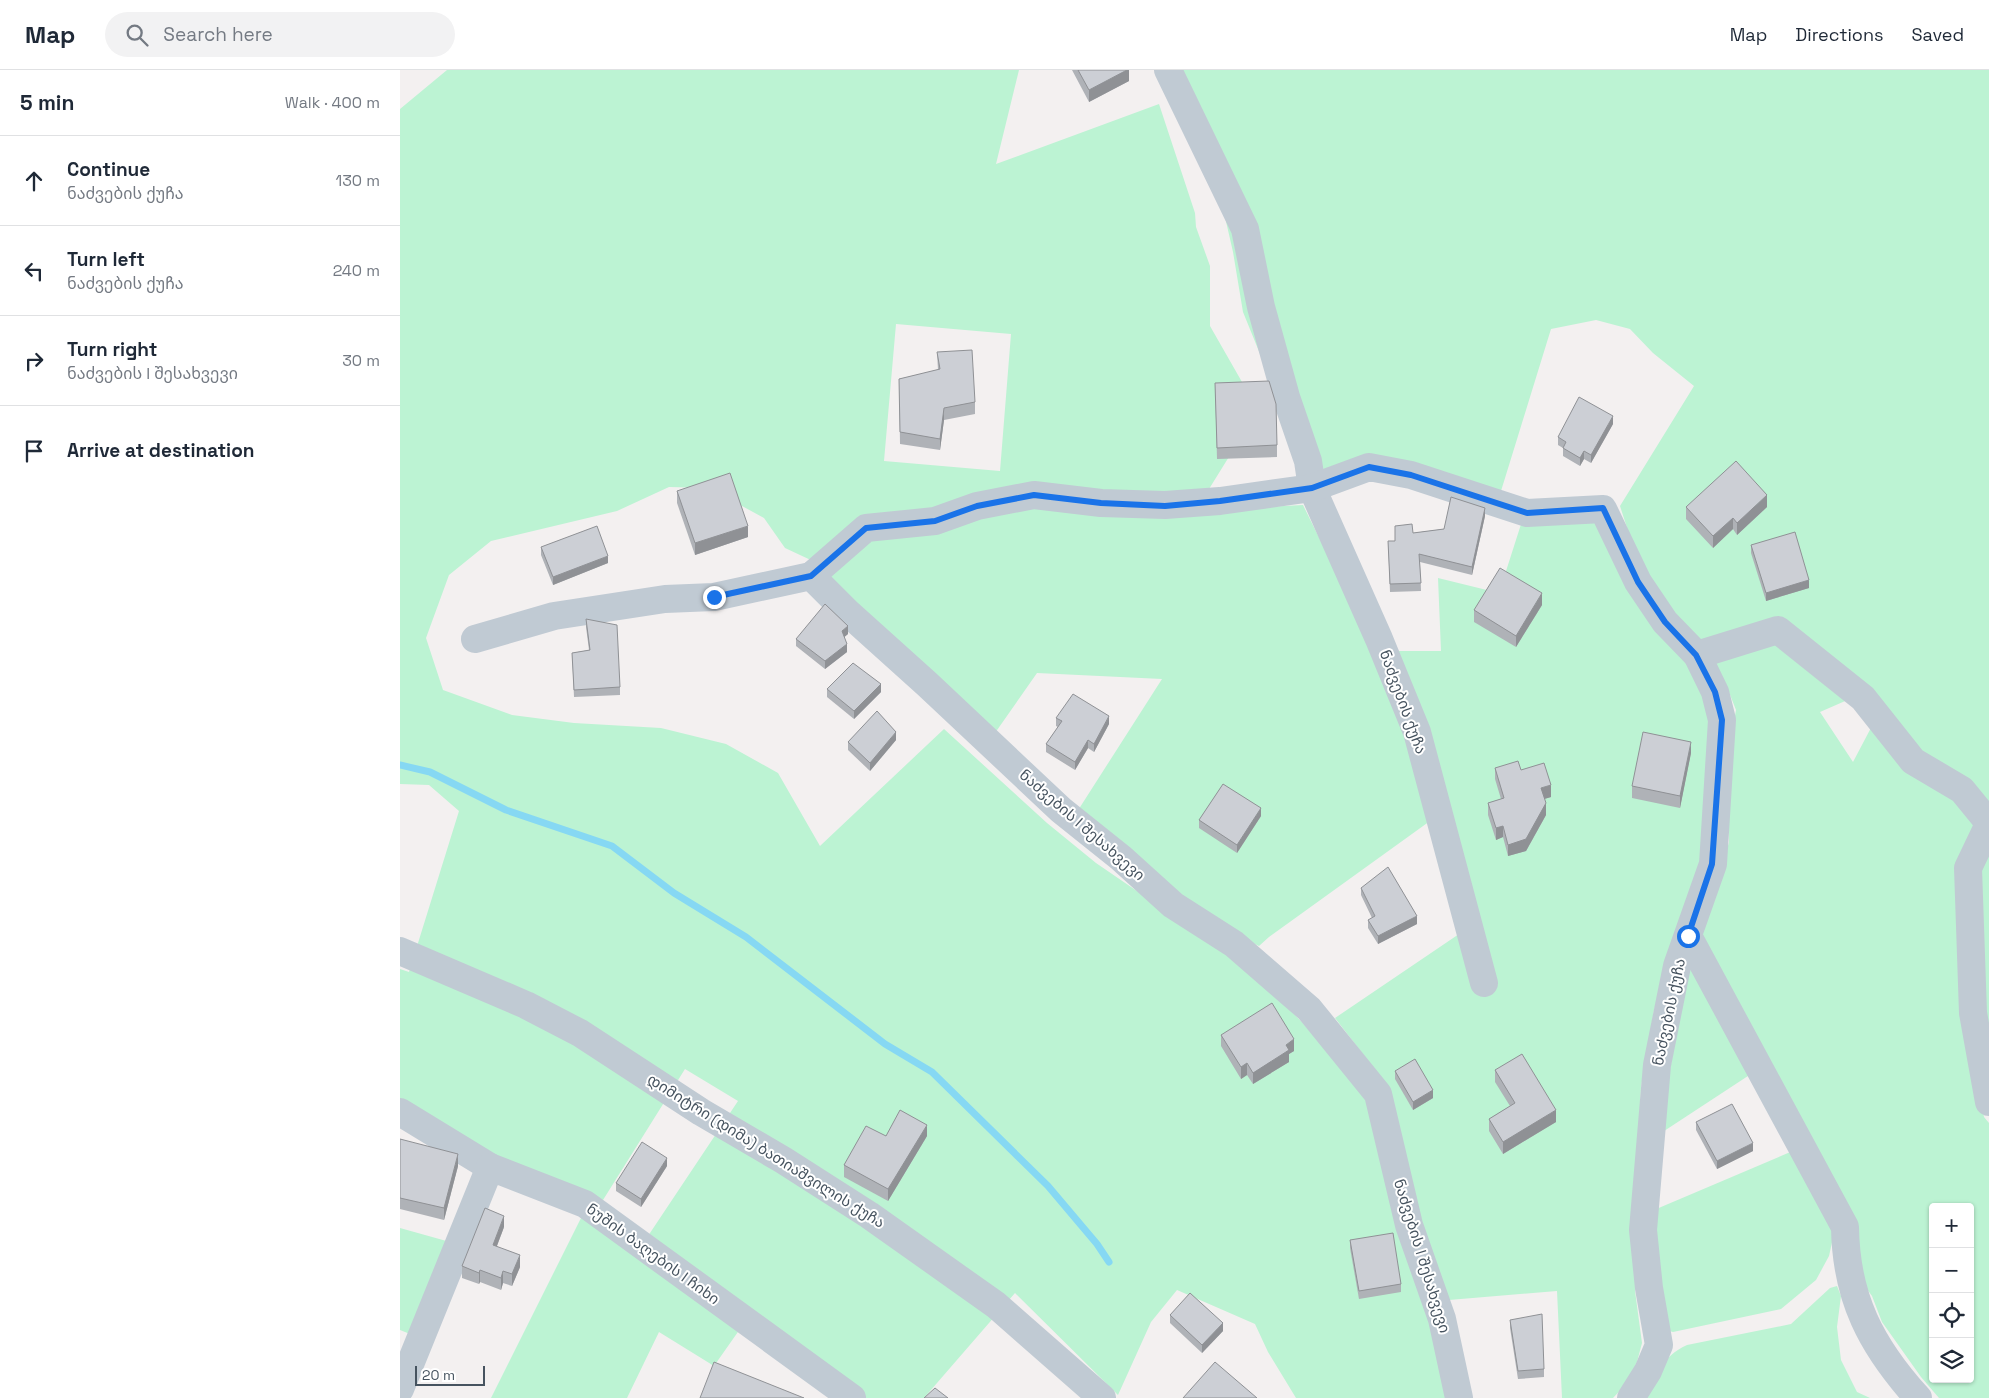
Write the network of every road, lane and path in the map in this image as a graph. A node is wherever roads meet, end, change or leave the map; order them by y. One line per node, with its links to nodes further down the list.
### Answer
1 (1168, 70): 2 (street)
2 (1312, 488): 3 (street, ნაძვების ქუჩა); 5 (street, ნაძვების ქუჩა); 9 (street, ნაძვების ქუჩა)
3 (811, 576): 4 (street); 15 (street, ნაძვების I შესახვევი)
4 (475, 639)
5 (1696, 655): 6 (street); 7 (street, ნაძვების ქუჩა)
6 (1989, 824): 10 (street)
7 (1688, 936): 19 (street, ნაძვების ქუჩა); 20 (street)
8 (400, 951): 18 (street, დიმიტრი (დიმა) ბათიაშვილის ქუჩა)
9 (1484, 984)
10 (1989, 1102)
11 (400, 1112): 12 (street, ნუშის ბაღების I ჩიხი)
12 (490, 1167): 13 (street); 17 (street, ნუშის ბაღების I ჩიხი)
13 (400, 1389)
14 (400, 1393): 16 (street)
15 (1464, 1396)
16 (414, 1398)
17 (852, 1398)
18 (1102, 1398)
19 (1631, 1398)
20 (1918, 1398)

